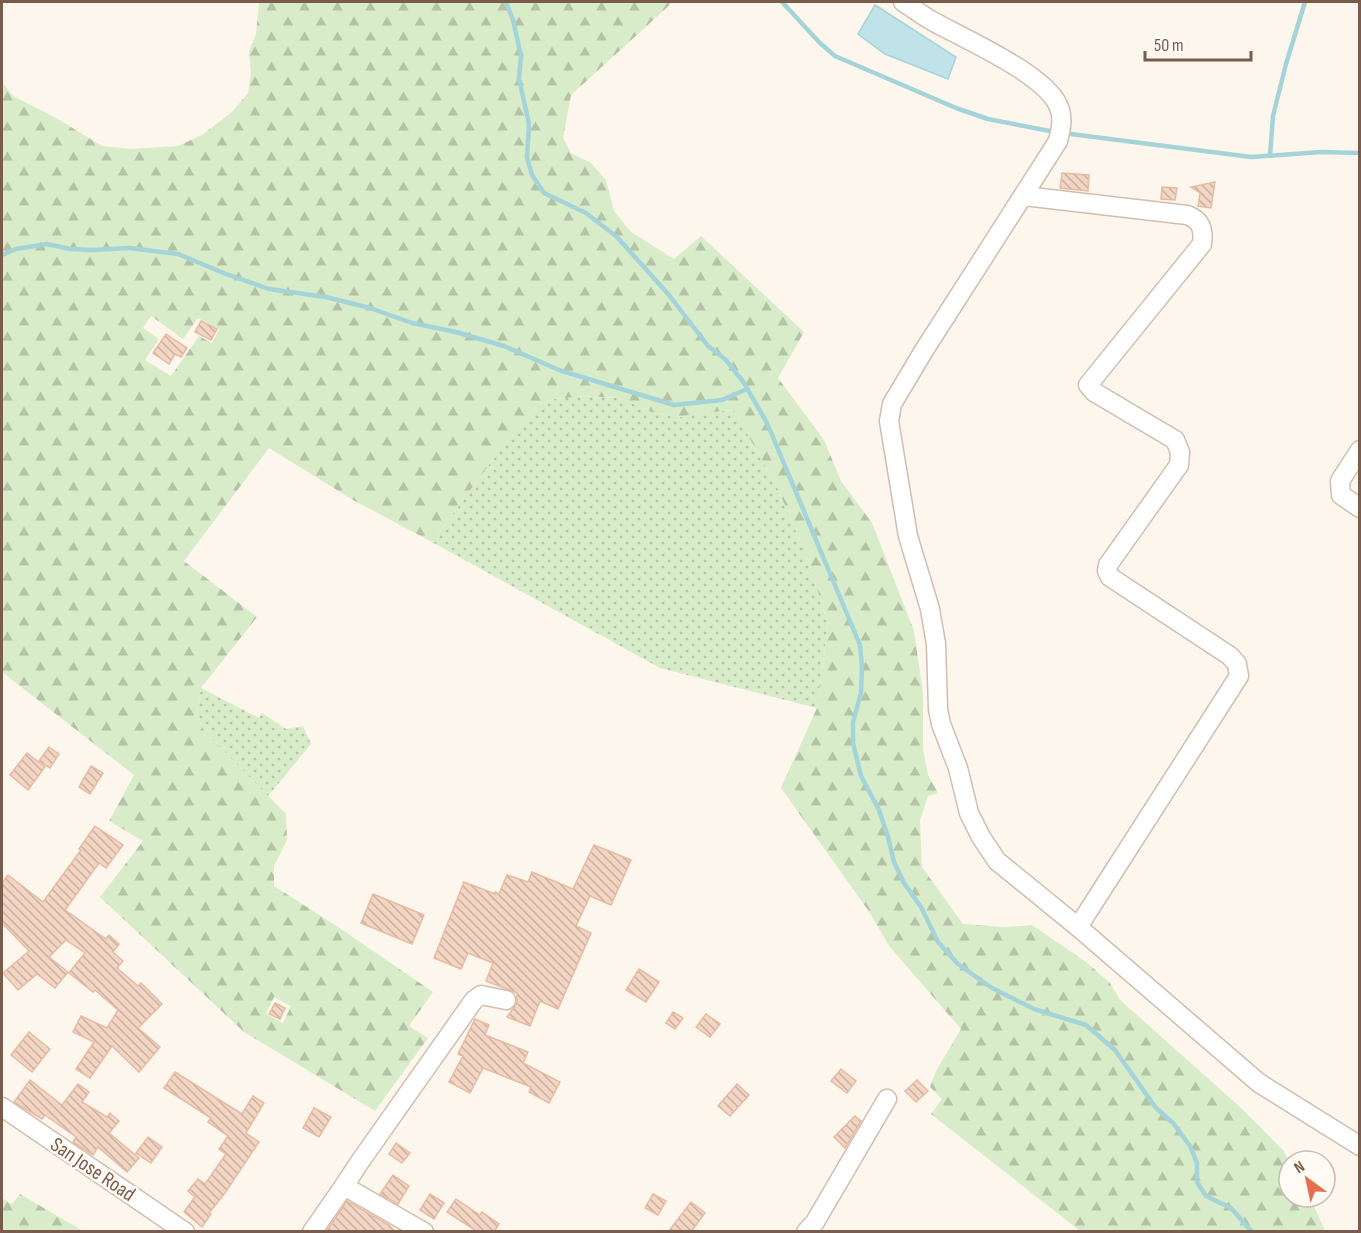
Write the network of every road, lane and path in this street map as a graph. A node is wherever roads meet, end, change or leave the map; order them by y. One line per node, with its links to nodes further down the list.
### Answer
1 (903, 2): 2 (street)
2 (1024, 196): 5 (street); 5 (street)
3 (1359, 450): 4 (street)
4 (1359, 508)
5 (1078, 927): 9 (street)
6 (506, 1000): 10 (street)
7 (887, 1099): 14 (street)
8 (2, 1107): 11 (street, San Jose Road)
9 (1359, 1146)
10 (344, 1186): 12 (street); 13 (street)
11 (184, 1232)
12 (312, 1232)
13 (424, 1232)
14 (807, 1232)

